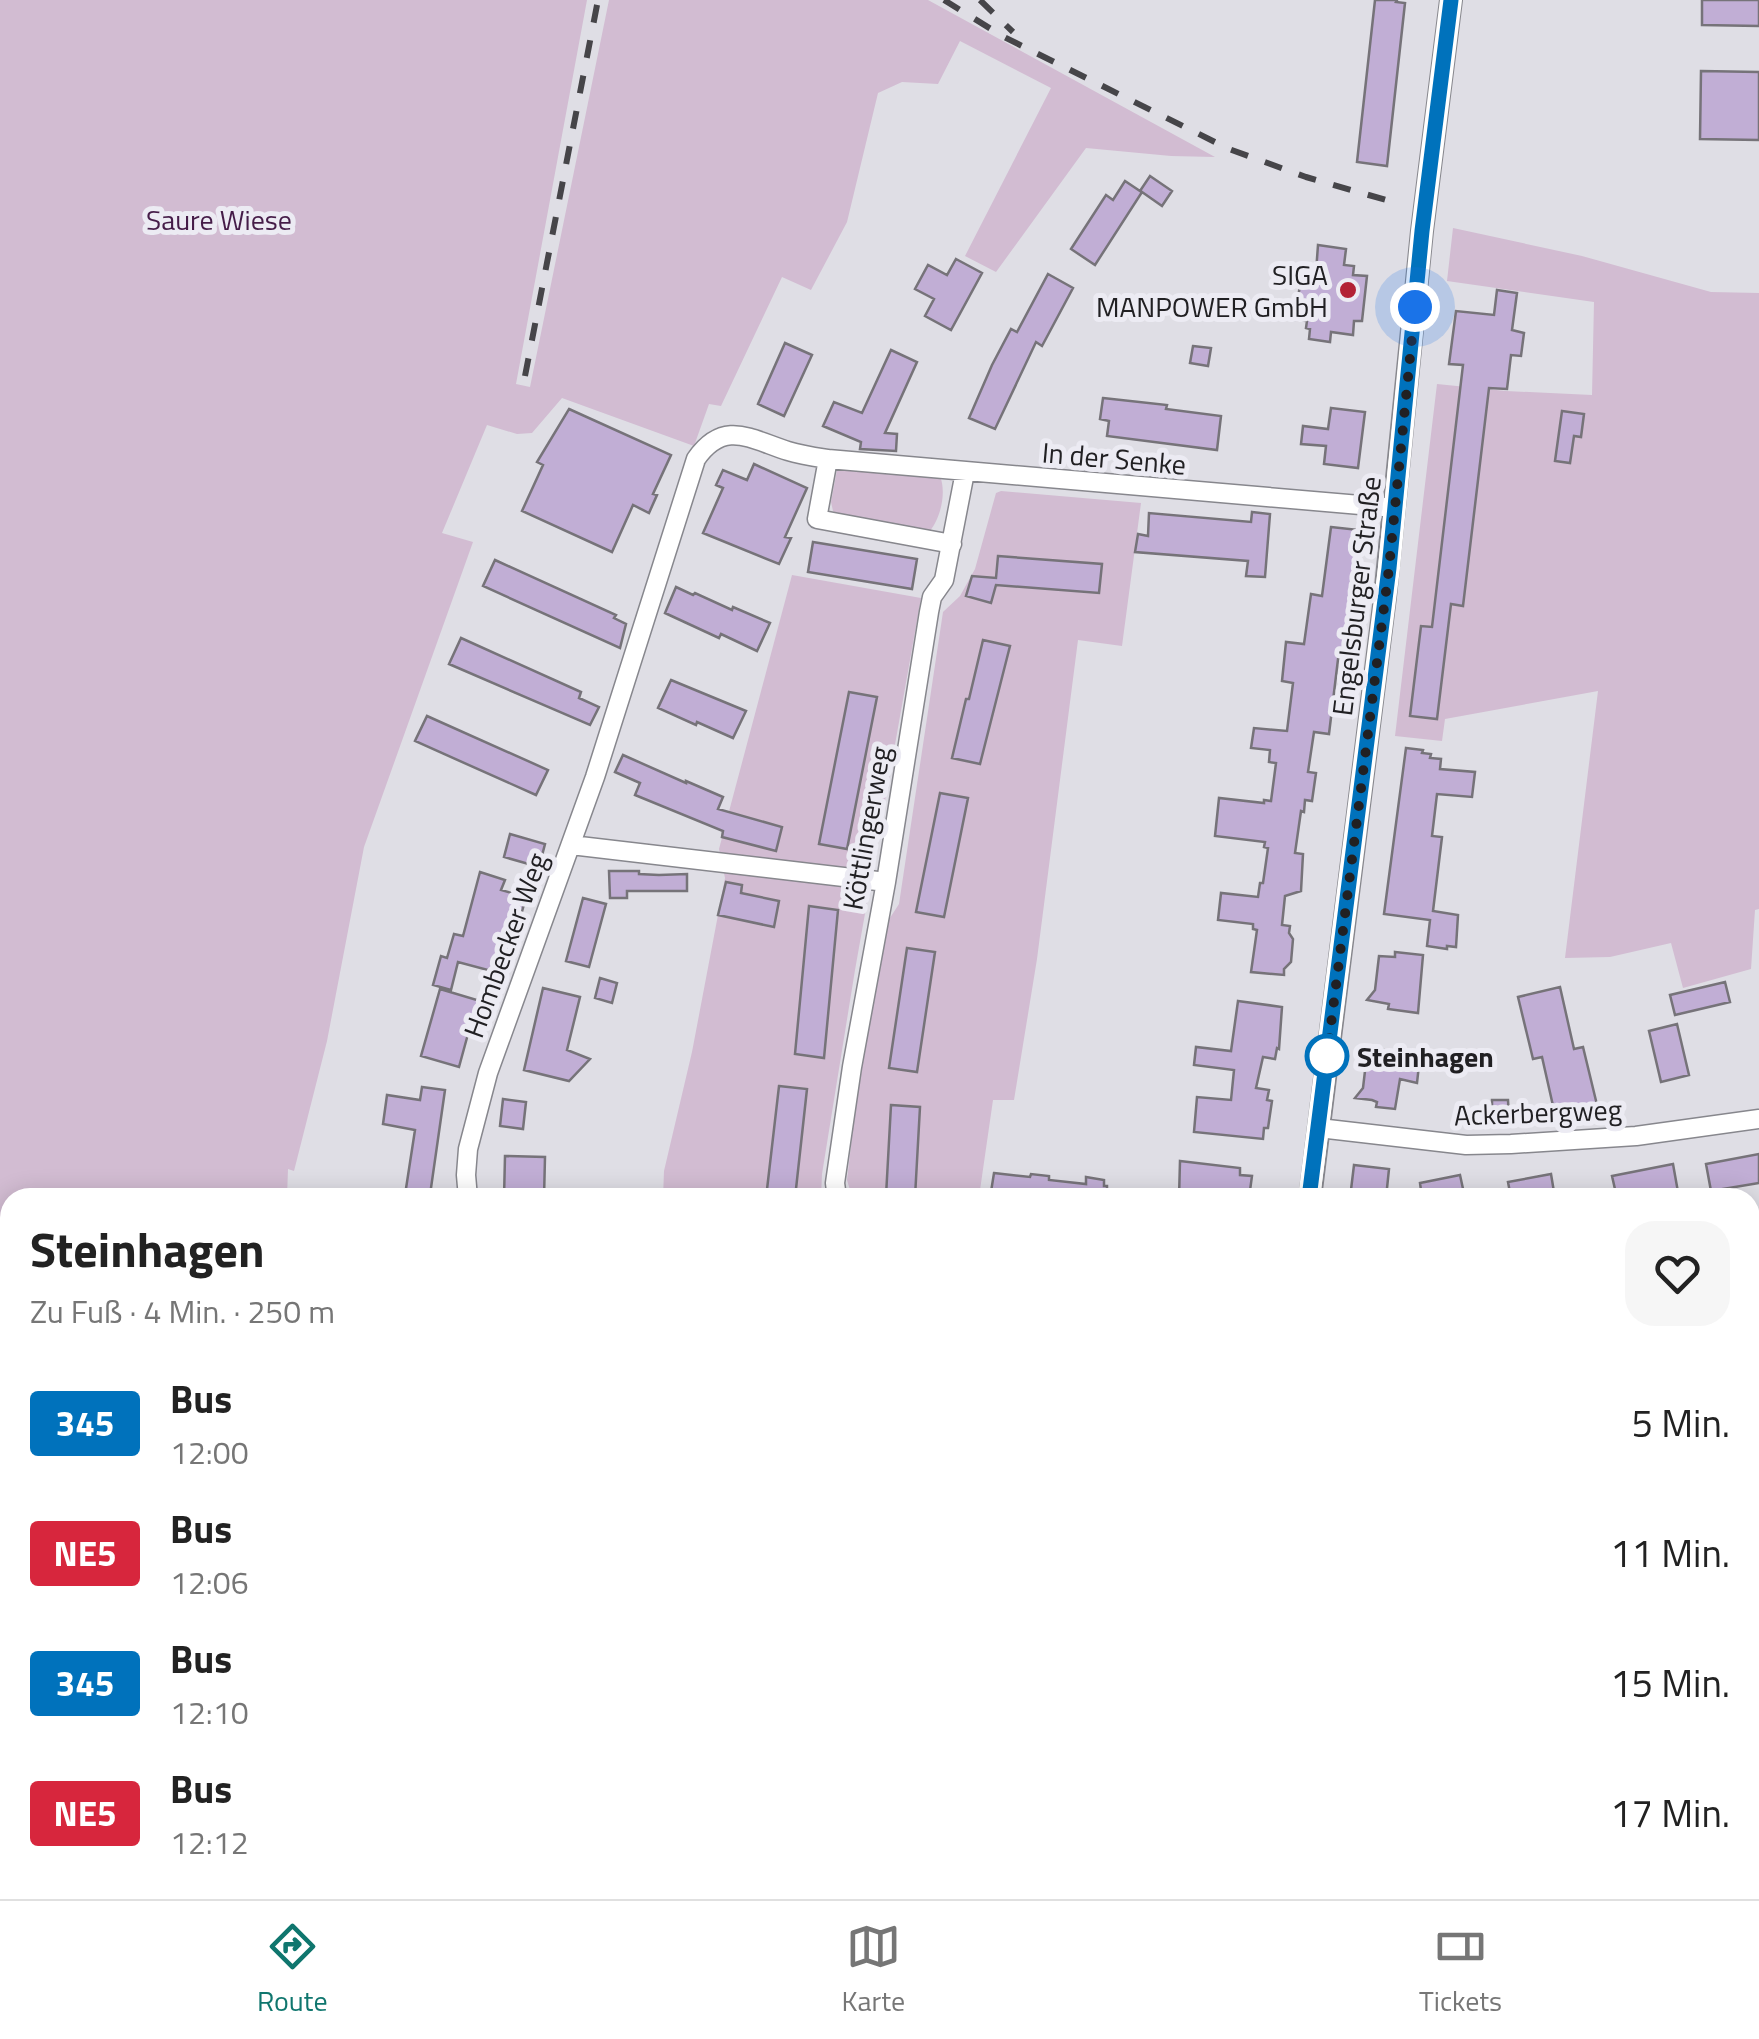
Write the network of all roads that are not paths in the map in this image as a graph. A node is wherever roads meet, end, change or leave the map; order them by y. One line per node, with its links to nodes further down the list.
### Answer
1 (1452, 0): 4 (street, Engelsburger Straße)
2 (828, 459): 3 (street, In der Senke); 5 (street); 6 (street, In der Senke)
3 (965, 472): 4 (street, In der Senke); 5 (street, Köttlingerweg)
4 (1395, 508): 9 (street, Engelsburger Straße)
5 (952, 544): 7 (street, Köttlingerweg)
6 (571, 845): 7 (street, Hombecker Weg); 10 (street, Hombecker Weg)
7 (886, 882): 11 (street, Köttlingerweg)
8 (1759, 1119): 9 (street, Ackerbergweg)
9 (1318, 1128): 12 (street, Engelsburger Straße)
10 (467, 1188)
11 (836, 1188)
12 (1311, 1188)

